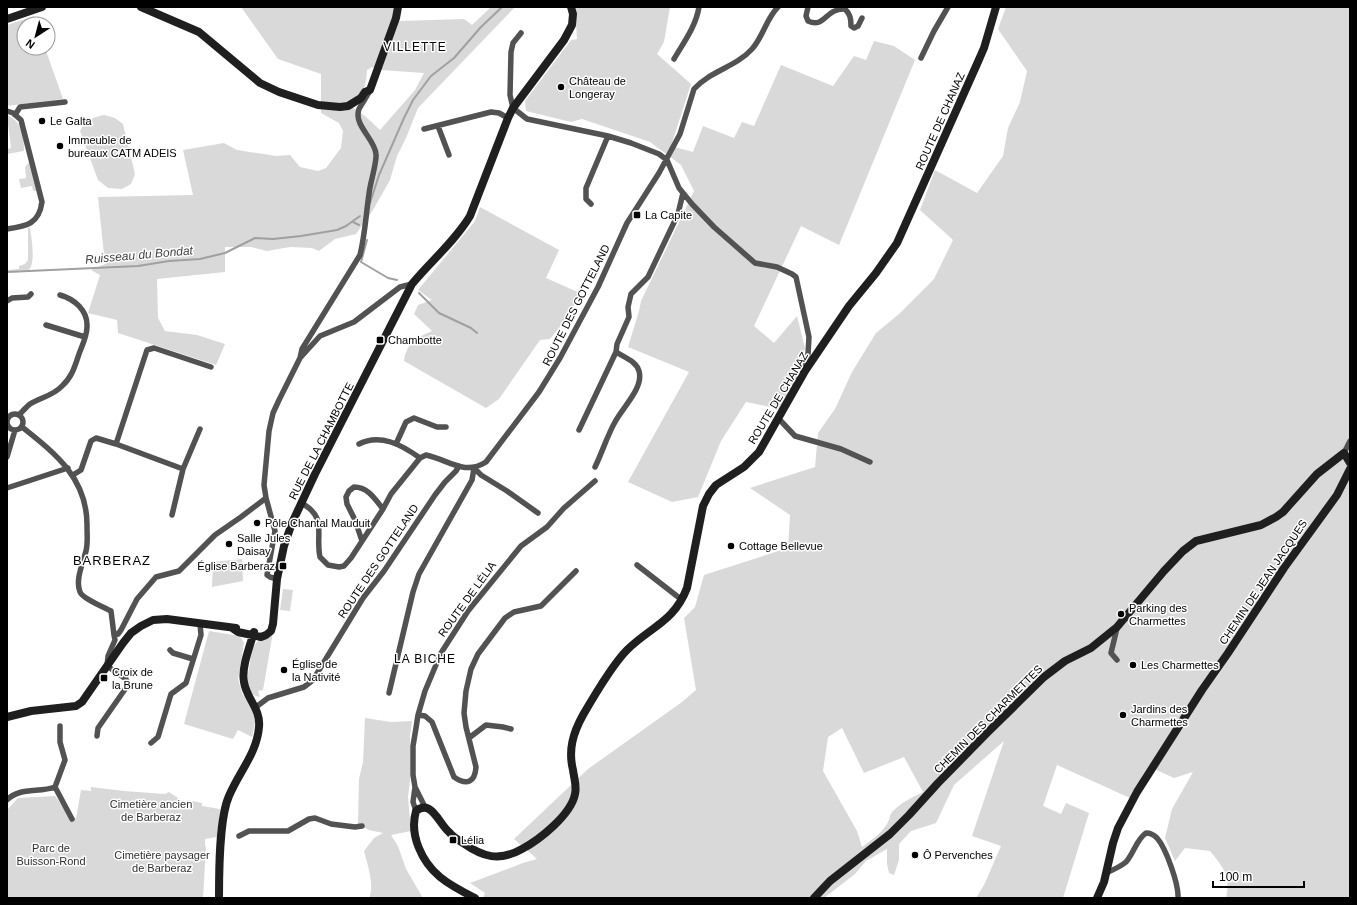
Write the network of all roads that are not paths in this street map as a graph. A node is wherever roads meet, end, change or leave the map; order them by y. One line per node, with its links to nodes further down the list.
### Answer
1 (42, 7): 11 (street)
2 (141, 7): 15 (street)
3 (398, 7): 15 (street)
4 (571, 7): 18 (street, RUE DE LA CHAMBOTTE)
5 (700, 7): 14 (street)
6 (778, 7): 26 (street, ROUTE DES GOTTELAND)
7 (808, 7): 10 (street)
8 (948, 7): 13 (street)
9 (996, 7): 39 (street, ROUTE DE CHANAZ)
10 (862, 18)
11 (7, 19)
12 (521, 33): 18 (street)
13 (921, 58)
14 (674, 59)
15 (370, 90): 37 (street)
16 (65, 102): 17 (street)
17 (20, 107): 19 (street); 20 (street)
18 (514, 108): 21 (street, RUE DE LA CHAMBOTTE); 24 (street)
19 (7, 110): 20 (street)
20 (15, 115): 29 (street)
21 (508, 118): 22 (street); 30 (street, RUE DE LA CHAMBOTTE)
22 (438, 126): 23 (street); 25 (street)
23 (424, 130)
24 (608, 136): 26 (street); 28 (street)
25 (449, 155)
26 (668, 160): 27 (street); 59 (street, ROUTE DES GOTTELAND)
27 (683, 193): 36 (street); 39 (street)
28 (591, 204)
29 (7, 229)
30 (412, 284): 37 (street); 66 (street, RUE DE LA CHAMBOTTE)
31 (31, 294): 33 (street)
32 (60, 295): 35 (street)
33 (7, 301)
34 (46, 325): 35 (street)
35 (85, 337): 40 (street)
36 (616, 352): 46 (street); 57 (street)
37 (300, 358): 65 (street)
38 (211, 368): 48 (street)
39 (805, 371): 41 (street, ROUTE DE CHANAZ)
40 (19, 415): 42 (street); 45 (street)
41 (779, 418): 54 (street); 74 (street, ROUTE DE CHANAZ)
42 (22, 427): 45 (street); 58 (street)
43 (446, 427): 50 (street)
44 (200, 429): 60 (street)
45 (15, 430): 52 (street)
46 (579, 430)
47 (1350, 441): 51 (street, CHEMIN DES CHARMETTES)
48 (116, 444): 60 (street); 62 (street)
49 (359, 444): 50 (street)
50 (396, 444): 53 (street)
51 (1344, 453): 55 (street); 76 (street, CHEMIN DES CHARMETTES)
52 (7, 457)
53 (420, 458): 56 (street); 67 (street)
54 (870, 462)
55 (1350, 463)
56 (459, 466): 59 (street); 84 (street, ROUTE DES GOTTELAND)
57 (595, 467)
58 (68, 468): 62 (street); 64 (street)
59 (474, 468): 68 (street); 83 (street)
60 (183, 469): 69 (street)
61 (1350, 469): 100 (street, CHEMIN DE JEAN JACQUES)
62 (73, 475): 78 (street)
63 (594, 481): 85 (street, ROUTE DE LÉLIA)
64 (7, 488)
65 (266, 498): 73 (street); 78 (street)
66 (301, 504): 70 (street); 73 (street, RUE DE LA CHAMBOTTE)
67 (383, 509): 70 (street); 70 (street)
68 (538, 513)
69 (172, 515)
70 (362, 541)
71 (637, 565): 74 (street)
72 (576, 571): 90 (street)
73 (277, 579): 77 (street, RUE DE LA CHAMBOTTE)
74 (682, 600): 95 (street, ROUTE DE CHANAZ)
75 (200, 624): 77 (street); 80 (street); 82 (street)
76 (1117, 626): 81 (street); 103 (street, CHEMIN DES CHARMETTES)
77 (254, 634): 84 (street)
78 (114, 635): 82 (street)
79 (170, 650): 80 (street)
80 (193, 659): 91 (street)
81 (1117, 660)
82 (107, 666): 86 (street); 89 (street)
83 (389, 693)
84 (256, 707): 101 (street)
85 (418, 715): 90 (street); 93 (street, ROUTE DE LÉLIA)
86 (7, 718)
87 (60, 726): 92 (street)
88 (511, 729): 90 (street)
89 (97, 736)
90 (469, 738)
91 (151, 743)
92 (54, 787): 94 (street); 97 (street)
93 (415, 787): 95 (street, ROUTE DE LÉLIA); 96 (street, ROUTE DE LÉLIA)
94 (7, 800)
95 (425, 807): 96 (street)
96 (416, 811): 102 (street)
97 (72, 819)
98 (362, 826): 99 (street)
99 (239, 836)
100 (1106, 873): 104 (street, CHEMIN DE JEAN JACQUES); 105 (street)
101 (219, 898)
102 (475, 898)
103 (814, 898)
104 (1097, 898)
105 (1178, 898)

